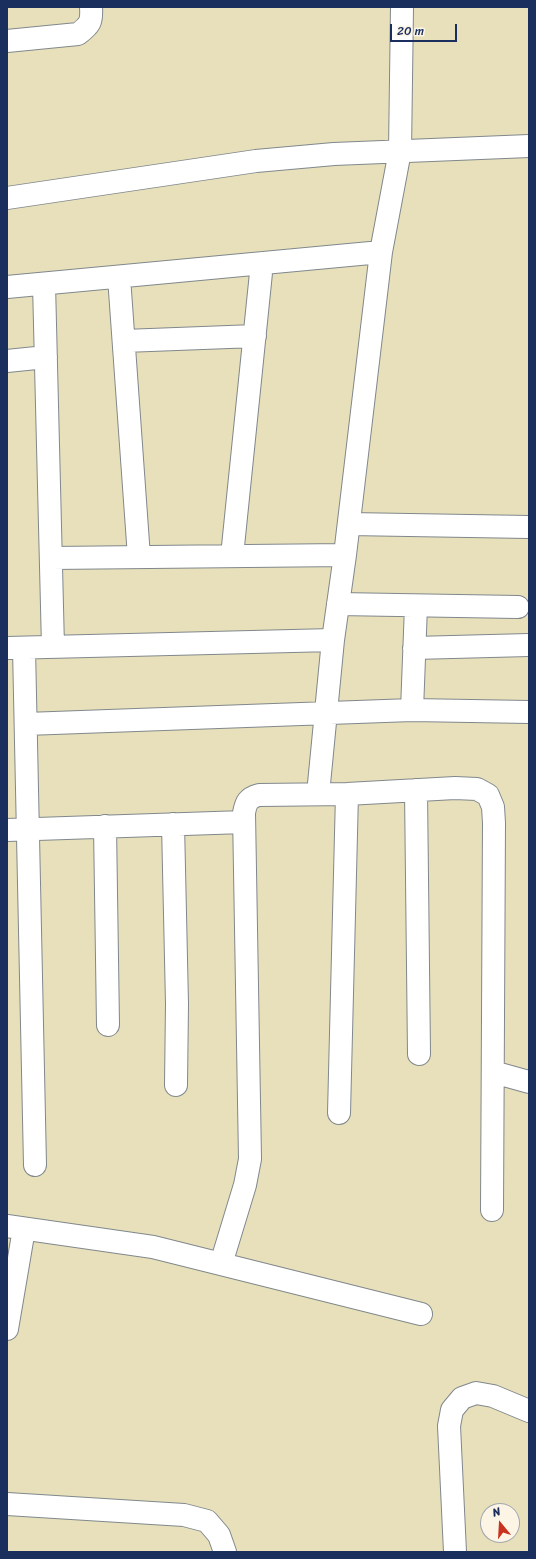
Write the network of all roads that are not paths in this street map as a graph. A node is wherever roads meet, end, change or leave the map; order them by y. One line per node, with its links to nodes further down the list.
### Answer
1 (91, 7): 3 (street)
2 (402, 7): 5 (street)
3 (7, 41)
4 (529, 146): 5 (street)
5 (400, 151): 6 (street); 7 (street)
6 (7, 198)
7 (381, 252): 8 (street); 16 (street)
8 (262, 263): 9 (street); 12 (street)
9 (119, 277): 10 (street); 13 (street)
10 (44, 284): 11 (street); 14 (street)
11 (7, 288)
12 (255, 336): 13 (street); 19 (street)
13 (124, 341): 20 (street)
14 (46, 357): 15 (street); 21 (street)
15 (7, 361)
16 (349, 524): 17 (street); 18 (street)
17 (529, 527)
18 (346, 555): 19 (street); 22 (street)
19 (232, 556): 20 (street)
20 (139, 557): 21 (street)
21 (51, 558): 27 (street)
22 (338, 604): 23 (street); 25 (street)
23 (416, 606): 24 (street); 29 (street)
24 (518, 607)
25 (333, 640): 27 (street); 31 (street)
26 (529, 645): 29 (street)
27 (53, 647): 28 (street)
28 (15, 648): 33 (street)
29 (414, 648): 30 (street)
30 (412, 710): 31 (street); 32 (street)
31 (326, 712): 33 (street); 35 (street)
32 (529, 712)
33 (26, 724): 40 (street)
34 (416, 790): 36 (street); 43 (street); 44 (street)
35 (318, 794): 36 (street); 37 (street)
36 (347, 794): 47 (street)
37 (244, 822): 38 (street); 51 (street)
38 (173, 824): 39 (street); 46 (street)
39 (105, 826): 40 (street); 42 (street)
40 (28, 829): 41 (street); 48 (street)
41 (7, 830)
42 (108, 1025)
43 (419, 1054)
44 (493, 1072): 45 (street); 49 (street)
45 (529, 1082)
46 (176, 1085)
47 (339, 1113)
48 (35, 1164)
49 (492, 1210)
50 (16, 1228): 51 (street); 53 (street)
51 (221, 1264): 52 (street)
52 (421, 1314)
53 (7, 1328)
54 (529, 1411): 57 (street)
55 (7, 1504): 56 (street)
56 (225, 1552)
57 (455, 1552)

